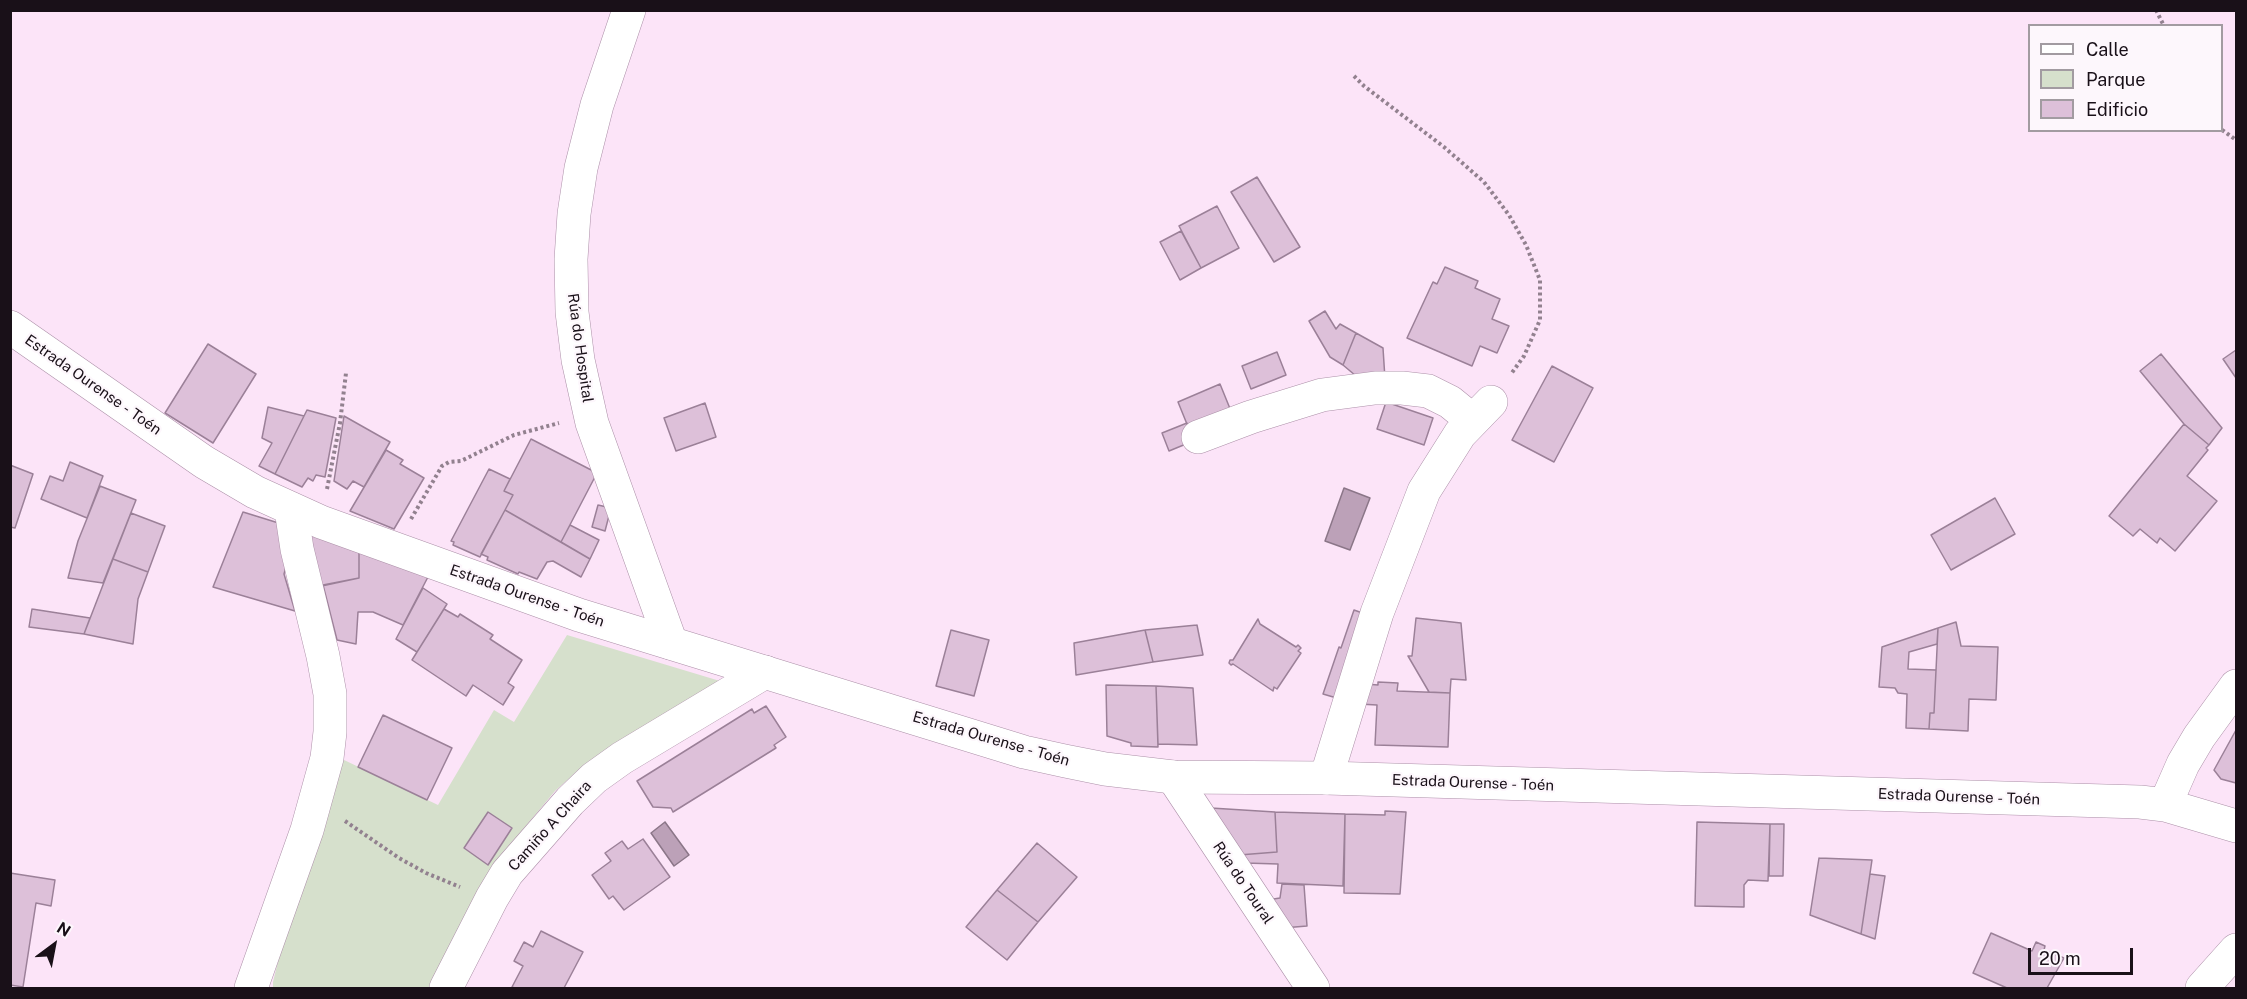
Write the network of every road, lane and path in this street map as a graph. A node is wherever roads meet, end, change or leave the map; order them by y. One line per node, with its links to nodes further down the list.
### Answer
1 (628, 10): 10 (street, Rúa do Hospital)
2 (2156, 10): 3 (path)
3 (2163, 24)
4 (1354, 76): 9 (path)
5 (2223, 131): 6 (path)
6 (2236, 140)
7 (10, 327): 12 (street, Estrada Ourense - Toén)
8 (346, 373): 13 (path)
9 (1482, 411): 11 (street); 19 (street)
10 (590, 415): 14 (path); 15 (street, Rúa do Hospital)
11 (1198, 437)
12 (291, 509): 13 (street, Estrada Ourense - Toén); 20 (street)
13 (321, 522): 14 (street, Estrada Ourense - Toén)
14 (395, 549): 15 (street, Estrada Ourense - Toén)
15 (671, 643): 16 (street, Estrada Ourense - Toén)
16 (765, 672): 18 (street, Estrada Ourense - Toén); 23 (street, Camiño A Chaira)
17 (2236, 686): 21 (street)
18 (1173, 777): 19 (street, Estrada Ourense - Toén); 27 (street, Rúa do Toural)
19 (1326, 778): 21 (street, Estrada Ourense - Toén)
20 (317, 795): 23 (path); 25 (street)
21 (2165, 805): 22 (street, Estrada Ourense - Toén)
22 (2236, 826)
23 (492, 898): 26 (street, Camiño A Chaira)
24 (2236, 950): 28 (street)
25 (250, 988)
26 (446, 988)
27 (1313, 988)
28 (2202, 988)

